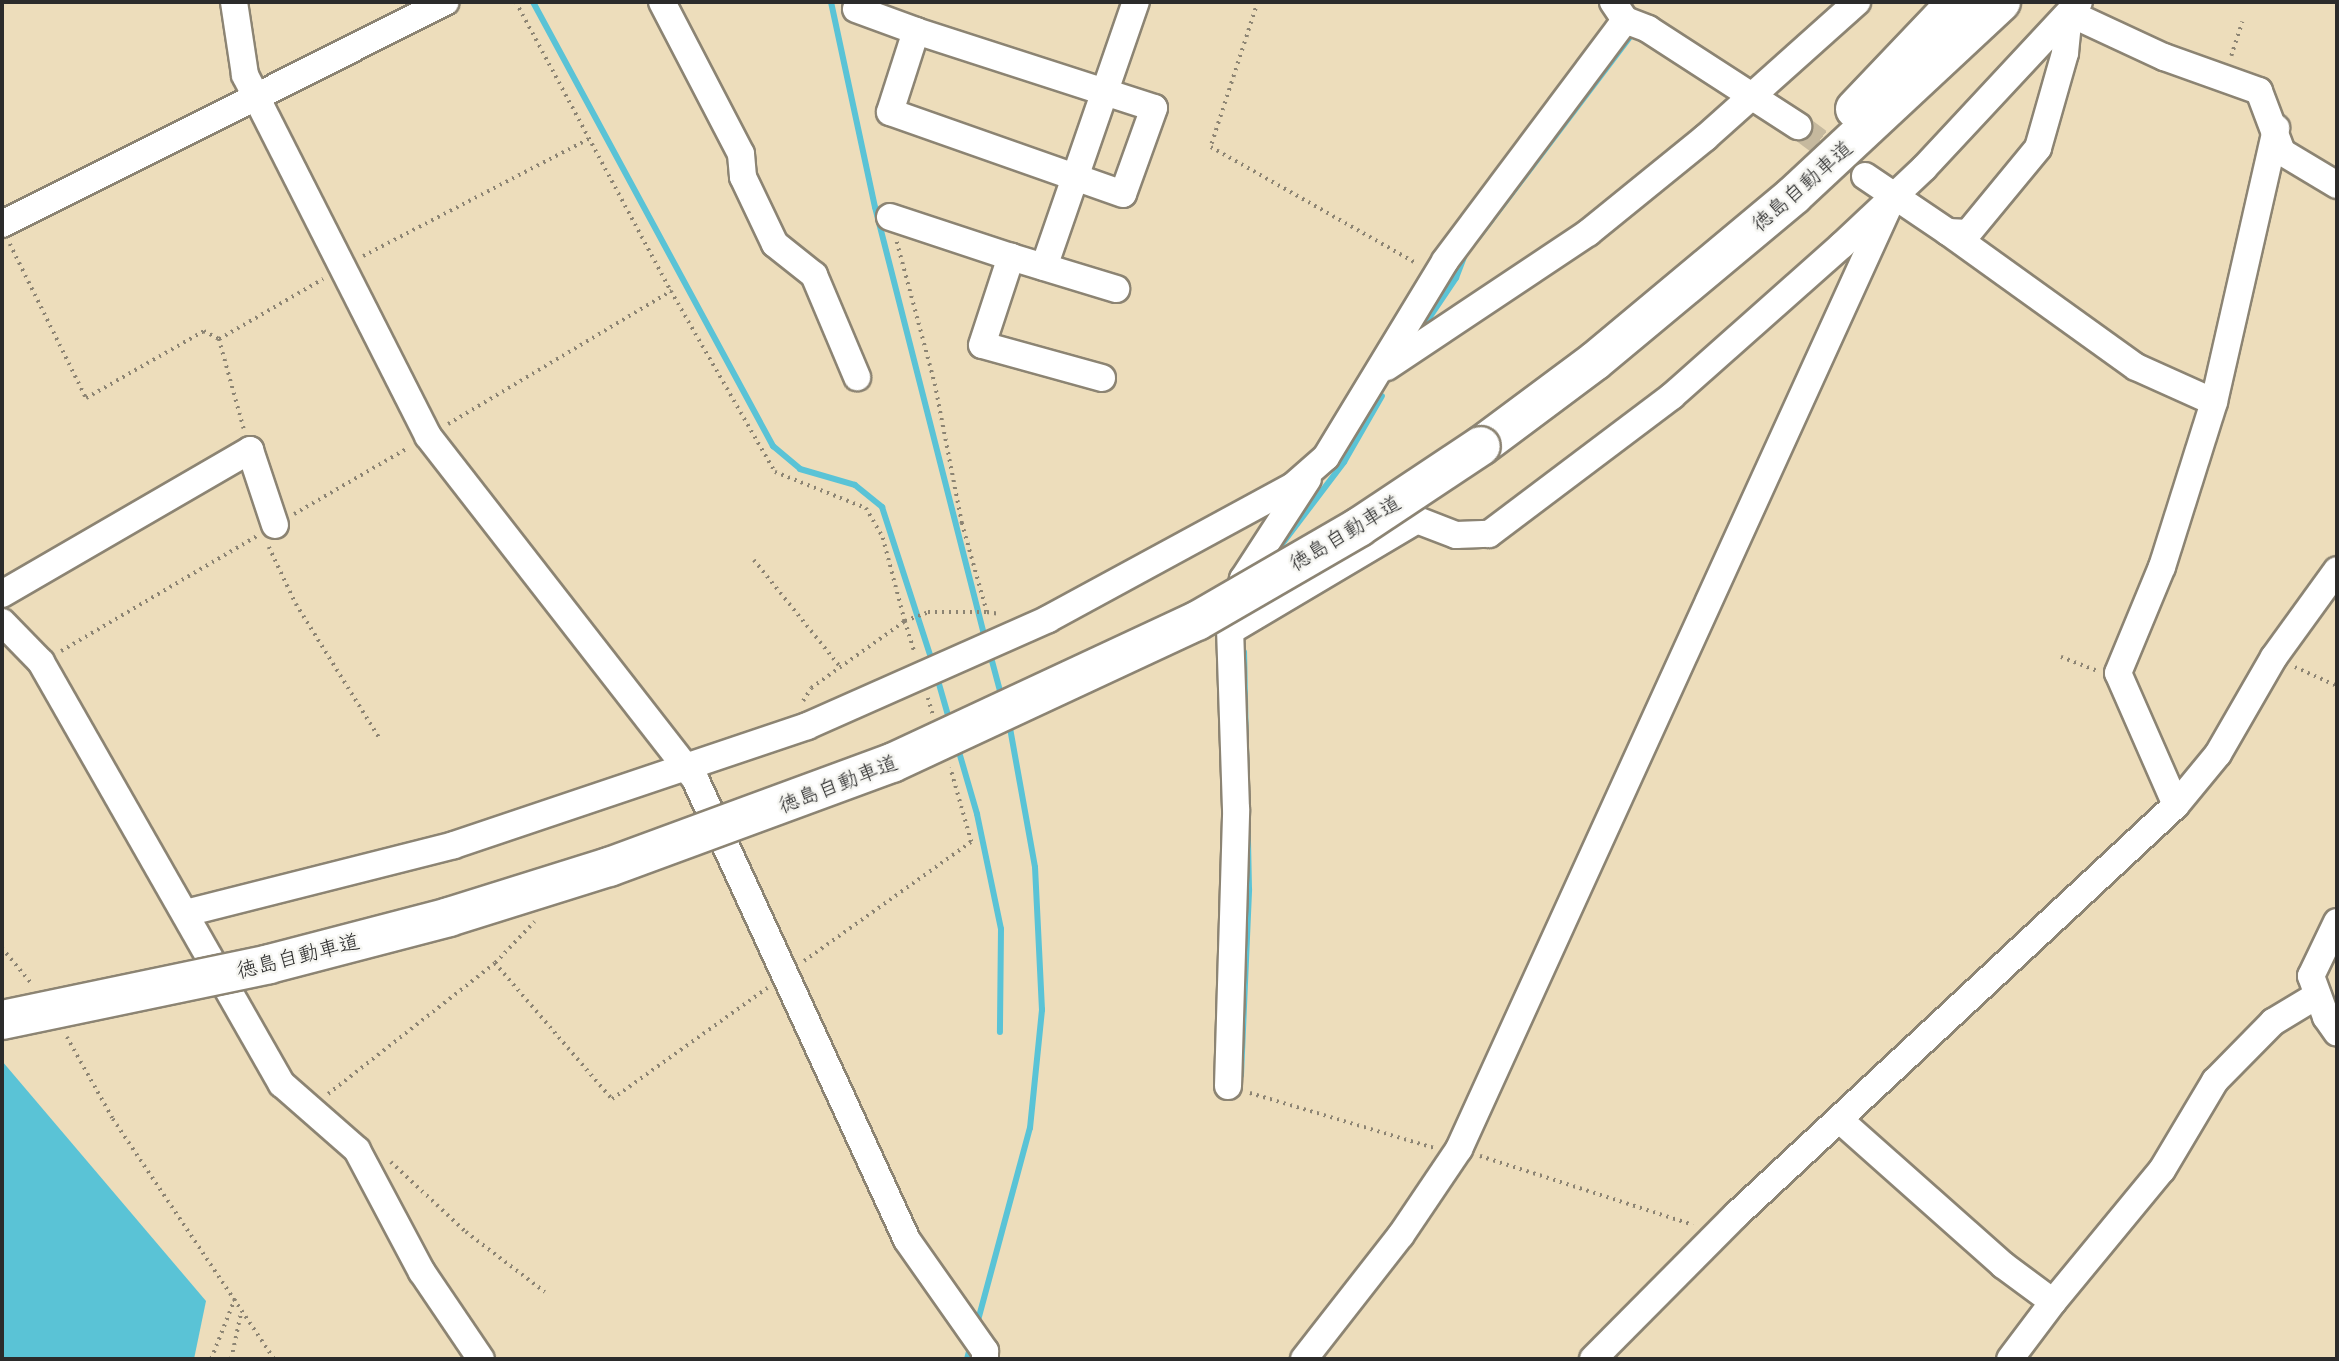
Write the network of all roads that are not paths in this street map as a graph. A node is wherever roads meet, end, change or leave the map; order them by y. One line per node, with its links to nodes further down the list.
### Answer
1 (234, 2): 13 (street)
2 (445, 2): 13 (street)
3 (662, 2): 28 (street)
4 (1136, 2): 12 (street)
5 (1857, 2): 14 (street)
6 (1957, 2): 27 (highway, 徳島自動車道)
7 (2001, 2): 27 (highway, 徳島自動車道)
8 (2074, 7): 16 (street); 20 (street); 23 (street)
9 (856, 9): 11 (street)
10 (1619, 11): 14 (street); 30 (street)
11 (916, 31): 12 (street); 18 (street)
12 (1104, 93): 18 (street); 18 (street)
13 (254, 94): 22 (street); 38 (street)
14 (1751, 96): 15 (street); 30 (street)
15 (1798, 126)
16 (2276, 128): 19 (street); 31 (street)
17 (1866, 176): 20 (street)
18 (1074, 178): 25 (street)
19 (2337, 185)
20 (1893, 197): 23 (street); 37 (street); 50 (street)
21 (890, 217): 24 (street)
22 (5, 232)
23 (1948, 232): 31 (street)
24 (1011, 257): 25 (street); 29 (street)
25 (1044, 267): 26 (street)
26 (1116, 289)
27 (1595, 361): 43 (highway, 徳島自動車道, bridge)
28 (857, 377)
29 (1102, 378)
30 (1375, 378): 32 (street)
31 (2214, 402): 39 (street)
32 (1313, 472): 37 (street); 38 (street)
33 (268, 529): 35 (street)
34 (2337, 570): 39 (street)
35 (2, 594)
36 (2, 622): 40 (street)
37 (1230, 631): 45 (street)
38 (688, 767): 40 (street); 48 (street)
39 (2176, 805): 46 (street)
40 (186, 913): 49 (street)
41 (2337, 922): 42 (street)
42 (2318, 995): 44 (street); 47 (street)
43 (2, 1020)
44 (2337, 1033)
45 (1228, 1086)
46 (1841, 1121): 47 (street); 51 (street)
47 (2053, 1302): 52 (street)
48 (985, 1355)
49 (481, 1359)
50 (1304, 1359)
51 (1593, 1359)
52 (2010, 1359)

